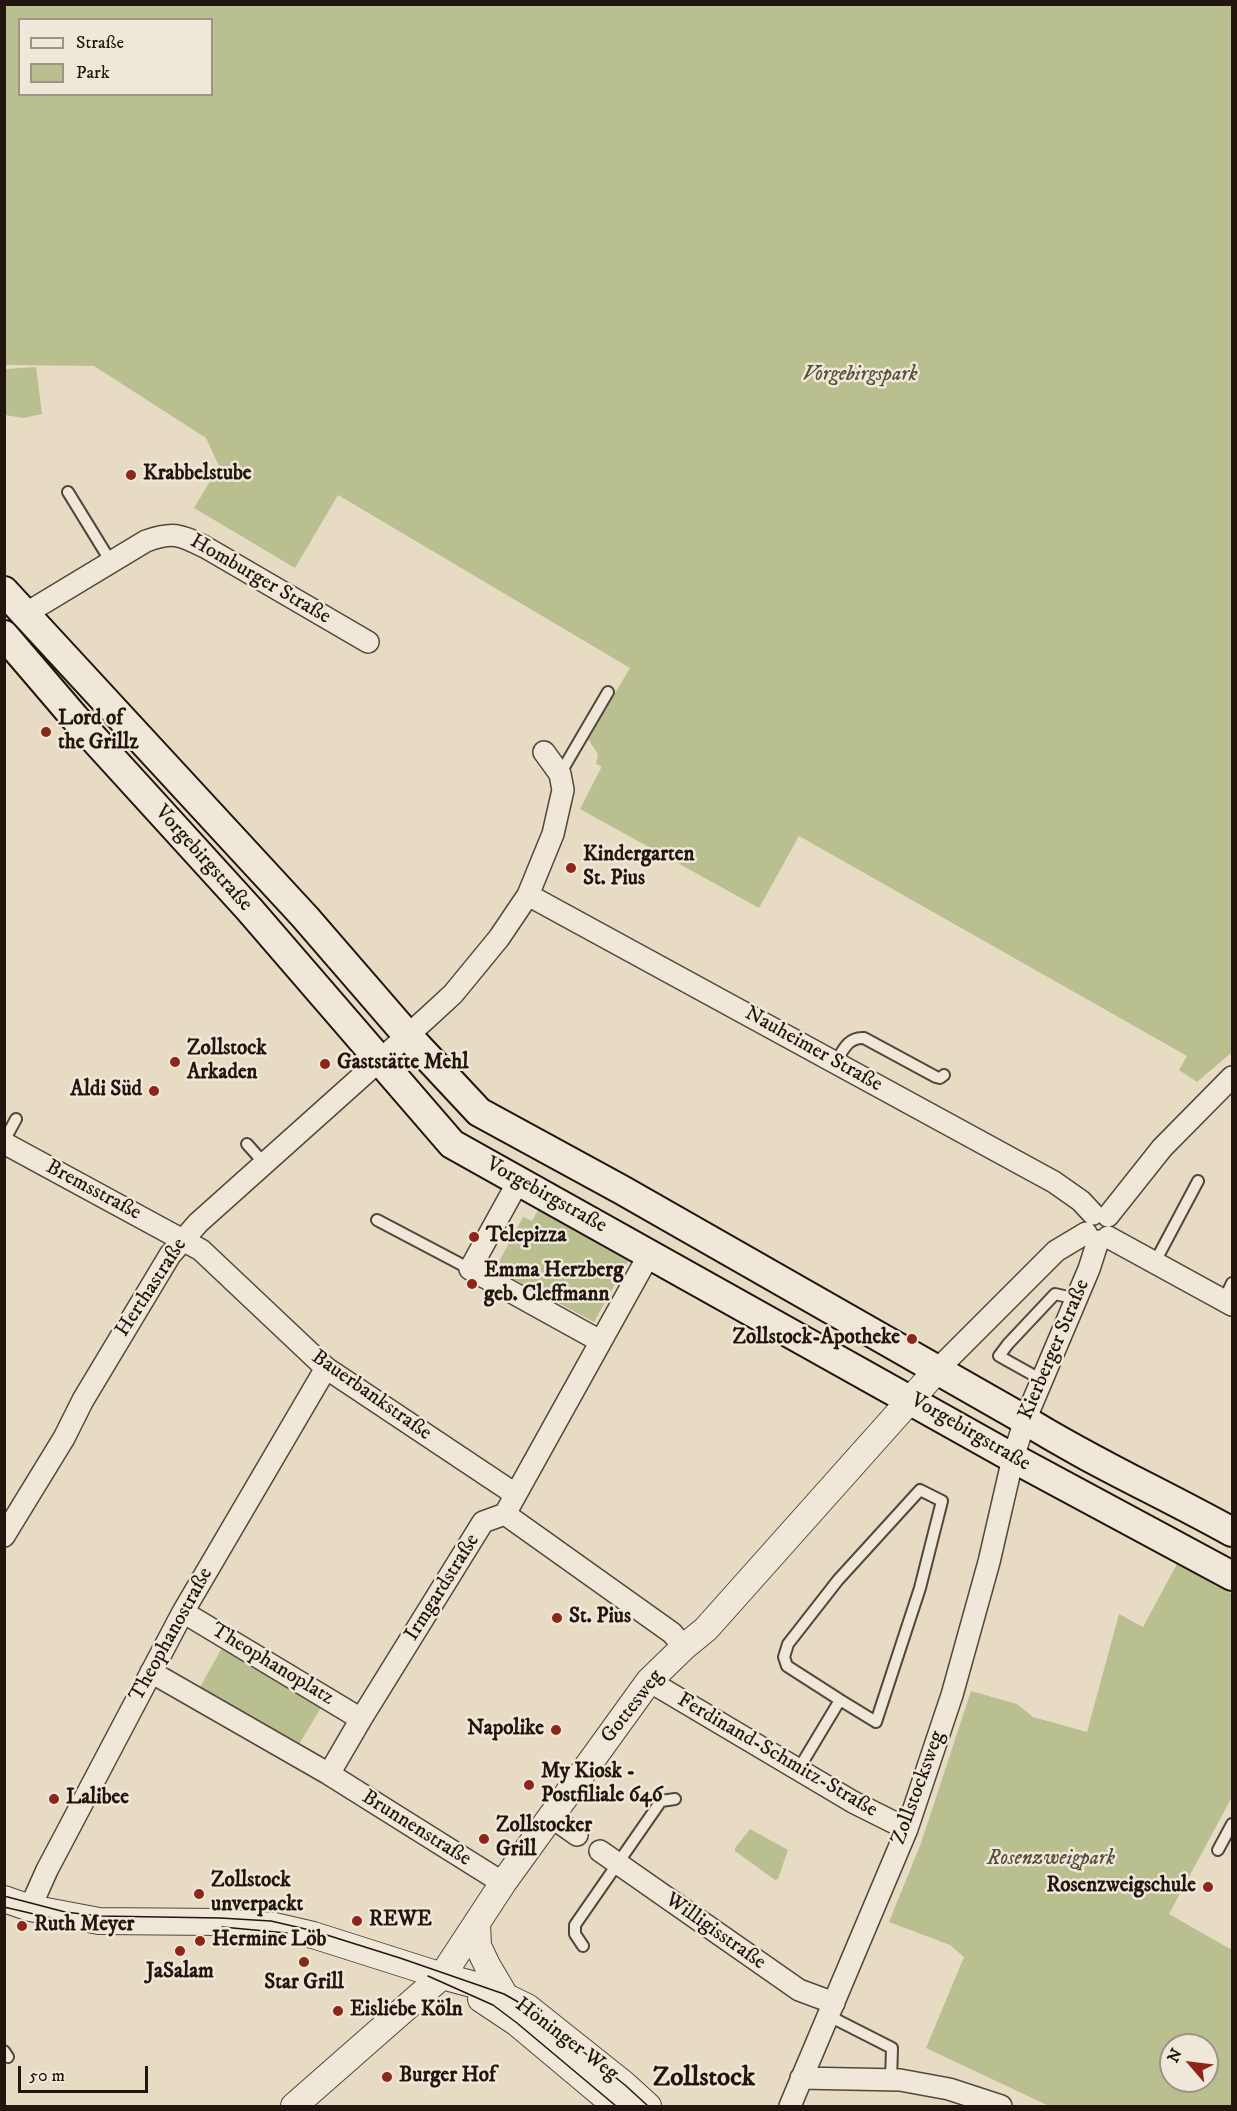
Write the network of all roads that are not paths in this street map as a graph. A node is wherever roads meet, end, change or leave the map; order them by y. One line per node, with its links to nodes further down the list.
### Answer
1 (68, 492): 2 (lane)
2 (111, 562): 4 (street, Homburger Straße); 6 (street, Homburger Straße)
3 (4, 591): 4 (main road, Vorgebirgstraße)
4 (25, 614): 11 (main road, Vorgebirgstraße)
5 (4, 635): 12 (main road, Vorgebirgstraße)
6 (368, 642)
7 (608, 692): 9 (lane)
8 (544, 752): 9 (street)
9 (560, 774): 10 (street)
10 (528, 895): 11 (street); 13 (street, Nauheimer Straße)
11 (408, 1036): 12 (street); 32 (main road, Vorgebirgstraße)
12 (380, 1060): 19 (street, Herthastraße); 21 (main road, Vorgebirgstraße)
13 (836, 1062): 14 (lane); 23 (street, Nauheimer Straße)
14 (944, 1075)
15 (1233, 1077): 23 (street, Kierberger Straße)
16 (16, 1119): 17 (lane)
17 (4, 1142): 24 (street, Bremsstraße)
18 (247, 1144): 19 (lane)
19 (264, 1163): 24 (street, Herthastraße)
20 (1198, 1181): 26 (lane)
21 (518, 1182): 25 (main road, Vorgebirgstraße); 27 (street)
22 (377, 1220): 27 (lane)
23 (1099, 1228): 26 (street, Nauheimer Straße); 29 (street, Kierberger Straße); 32 (street, Kierberger Straße)
24 (182, 1239): 31 (street, Bauerbankstraße); 40 (street, Herthastraße)
25 (650, 1253): 30 (street); 34 (main road, Vorgebirgstraße)
26 (1155, 1262): 28 (street, Nauheimer Straße)
27 (470, 1269): 30 (street)
28 (1230, 1296)
29 (1077, 1299): 33 (street, Kierberger Straße); 33 (lane)
30 (600, 1341): 37 (street)
31 (326, 1368): 37 (street, Bauerbankstraße); 42 (street, Theophanostraße)
32 (937, 1370): 34 (street, Gottesweg); 35 (main road, Vorgebirgstraße)
33 (1042, 1380): 35 (street, Kierberger Straße)
34 (910, 1399): 36 (main road, Vorgebirgstraße); 43 (street, Gottesweg)
35 (1025, 1420): 36 (street, Kierberger Straße); 39 (main road, Vorgebirgstraße)
36 (1012, 1458): 41 (main road, Vorgebirgstraße); 53 (street, Zollstocksweg)
37 (515, 1494): 38 (street)
38 (505, 1514): 43 (street); 47 (street, Irmgardstraße)
39 (1233, 1532)
40 (4, 1536)
41 (1233, 1575)
42 (183, 1612): 44 (street, Theophanostraße); 47 (street, Theophanoplatz)
43 (684, 1647): 45 (street, Gottesweg)
44 (151, 1672): 49 (street); 59 (street, Theophanostraße)
45 (649, 1681): 48 (street, Ferdinand-Schmitz-Straße); 51 (street, Gottesweg)
46 (840, 1700): 46 (lane); 48 (lane)
47 (361, 1719): 49 (street, Irmgardstraße)
48 (798, 1770): 53 (street, Ferdinand-Schmitz-Straße)
49 (329, 1774): 57 (street, Brunnenstraße)
50 (675, 1799): 56 (lane)
51 (550, 1816): 54 (street); 57 (street, Gottesweg)
52 (1233, 1824): 55 (lane)
53 (907, 1829): 64 (street, Zollstocksweg)
54 (577, 1835)
55 (1218, 1850)
56 (608, 1857): 61 (lane); 64 (street, Willigisstraße)
57 (503, 1883): 60 (street, Gottesweg)
58 (4, 1899): 59 (street, Höninger Weg)
59 (30, 1908): 62 (street, Höninger Weg)
60 (477, 1923): 62 (street, Gottesweg); 63 (street)
61 (583, 1946)
62 (442, 1976): 63 (street, Höninger Weg); 67 (street, Höninger Weg); 68 (street, Gottesweg)
63 (504, 1994): 69 (street, Höninger Weg)
64 (832, 2010): 65 (street, Zollstocksweg); 66 (lane)
65 (801, 2078): 66 (street); 70 (street, Zollstocksweg)
66 (891, 2080): 71 (street)
67 (607, 2104)
68 (294, 2106)
69 (648, 2106)
70 (790, 2106)
71 (1001, 2106)

